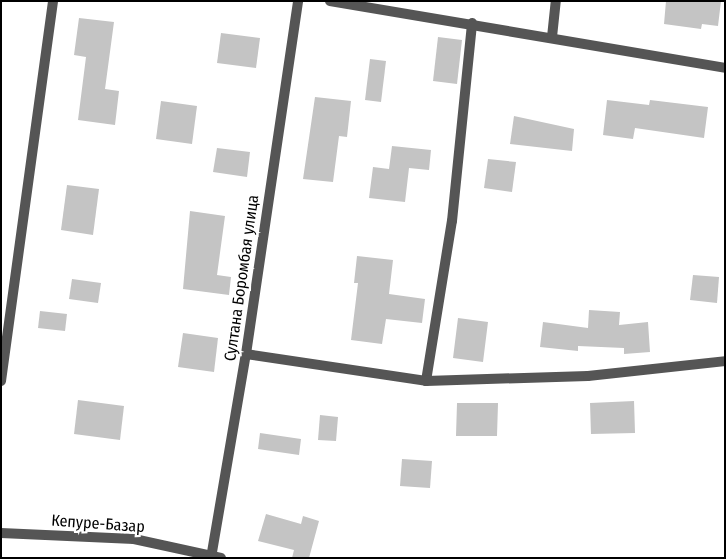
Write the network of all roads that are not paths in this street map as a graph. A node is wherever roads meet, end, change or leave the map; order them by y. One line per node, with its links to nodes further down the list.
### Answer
1 (53, 1): 10 (street)
2 (298, 1): 8 (street, Султана Боромбая улица)
3 (330, 1): 5 (street)
4 (556, 1): 6 (street)
5 (472, 24): 6 (street); 11 (street)
6 (552, 37): 7 (street)
7 (725, 68)
8 (246, 354): 11 (street); 13 (street, Султана Боромбая улица)
9 (725, 361): 11 (street)
10 (1, 381)
11 (426, 381)
12 (1, 533): 13 (street, Кепуре-Базар)
13 (215, 557)

